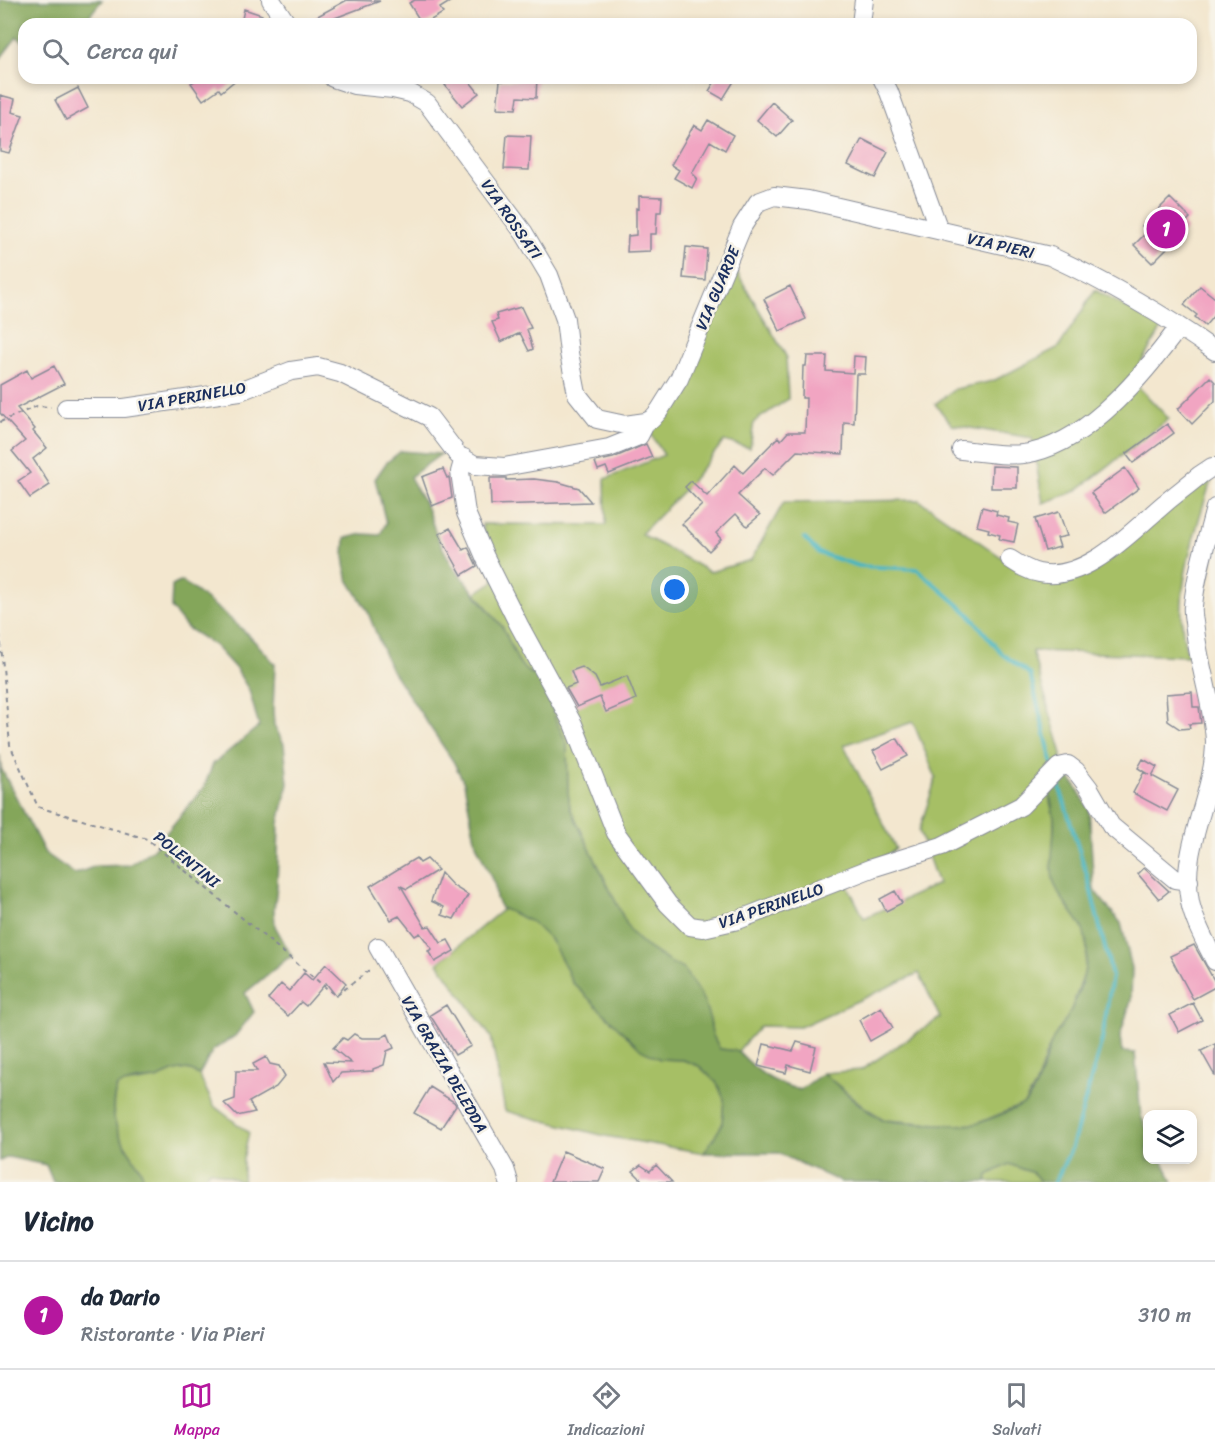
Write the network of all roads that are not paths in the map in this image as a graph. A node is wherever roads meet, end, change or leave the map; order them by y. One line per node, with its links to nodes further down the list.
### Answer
1 (271, 0): 3 (street)
2 (864, 0): 4 (street)
3 (283, 18)
4 (862, 18)
5 (351, 84): 12 (street, VIA ROSSATI)
6 (885, 84): 8 (street)
7 (808, 200): 8 (street, VIA PIERI); 12 (street, VIA GUARDE)
8 (939, 230): 9 (street, VIA PIERI)
9 (1179, 327): 10 (street, VIA PIERI); 13 (street)
10 (1215, 351)
11 (66, 408): 14 (street, VIA PERINELLO)
12 (649, 420): 14 (street)
13 (961, 450)
14 (464, 458): 18 (street, VIA PERINELLO)
15 (1215, 467): 17 (street)
16 (1215, 508): 18 (street)
17 (1010, 559)
18 (1189, 881): 20 (street)
19 (381, 952): 21 (street, VIA GRAZIA DELEDDA)
20 (1215, 961)
21 (509, 1182)

